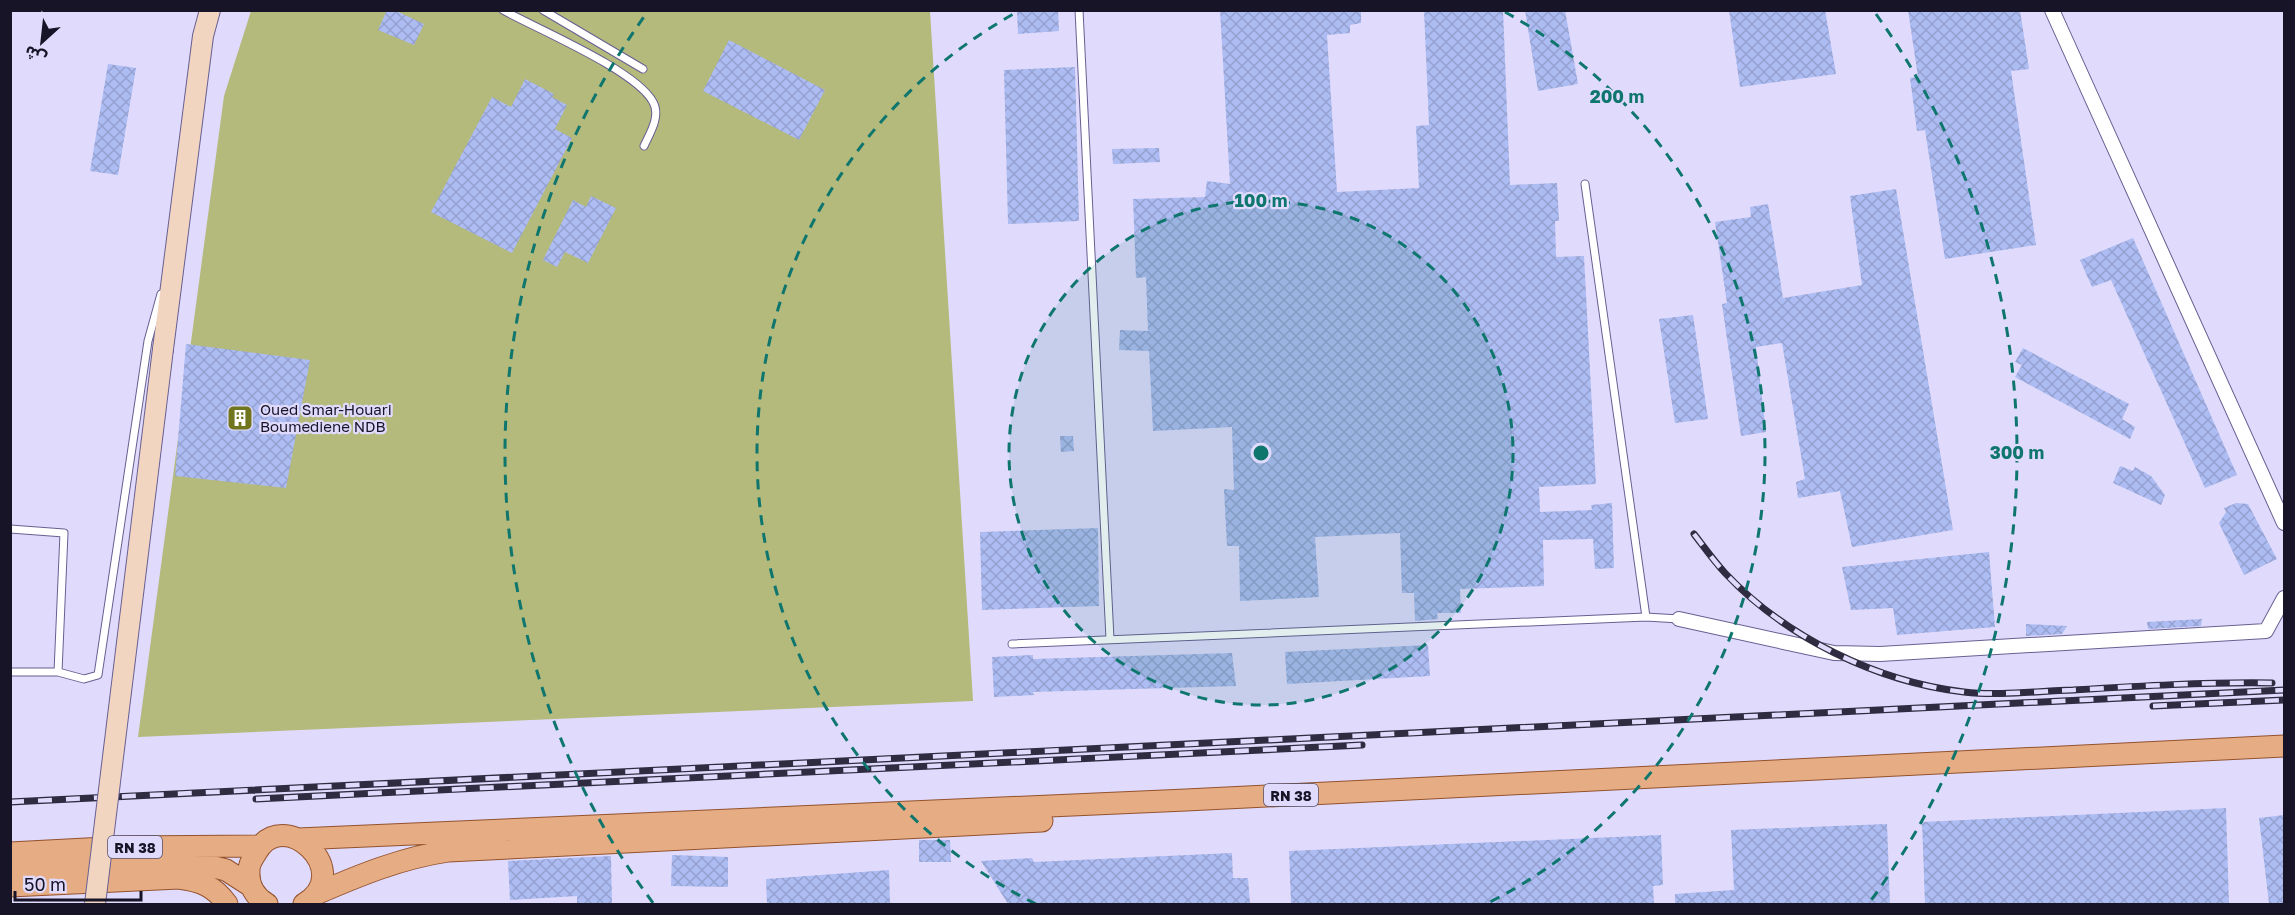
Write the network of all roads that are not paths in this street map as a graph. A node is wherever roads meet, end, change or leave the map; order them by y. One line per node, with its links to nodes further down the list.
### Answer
1 (210, 10): 9 (main road)
2 (502, 10): 7 (lane)
3 (543, 10): 6 (lane)
4 (1079, 10): 15 (lane)
5 (2052, 10): 10 (street)
6 (643, 69)
7 (644, 146)
8 (1585, 184): 13 (lane)
9 (177, 237): 18 (lane); 29 (main road, bridge)
10 (2284, 523)
11 (10, 529): 18 (lane)
12 (2284, 598): 14 (street)
13 (1646, 616): 14 (lane); 15 (lane)
14 (1679, 619)
15 (1110, 639): 16 (lane)
16 (1012, 644)
17 (10, 672): 18 (lane)
18 (57, 672)
19 (2284, 746): 21 (main road, RN 38)
20 (2284, 760): 21 (main road, RN 38)
21 (749, 827): 22 (main road, RN 38); 28 (main road, RN 38)
22 (298, 839): 23 (main road, RN 38); 28 (main road, RN 38)
23 (260, 846): 24 (main road, RN 38); 27 (main road, RN 38)
24 (10, 853)
25 (10, 870): 27 (main road, RN 38)
26 (10, 886): 30 (main road)
27 (259, 899)
28 (310, 899)
29 (95, 904)
30 (227, 904)

